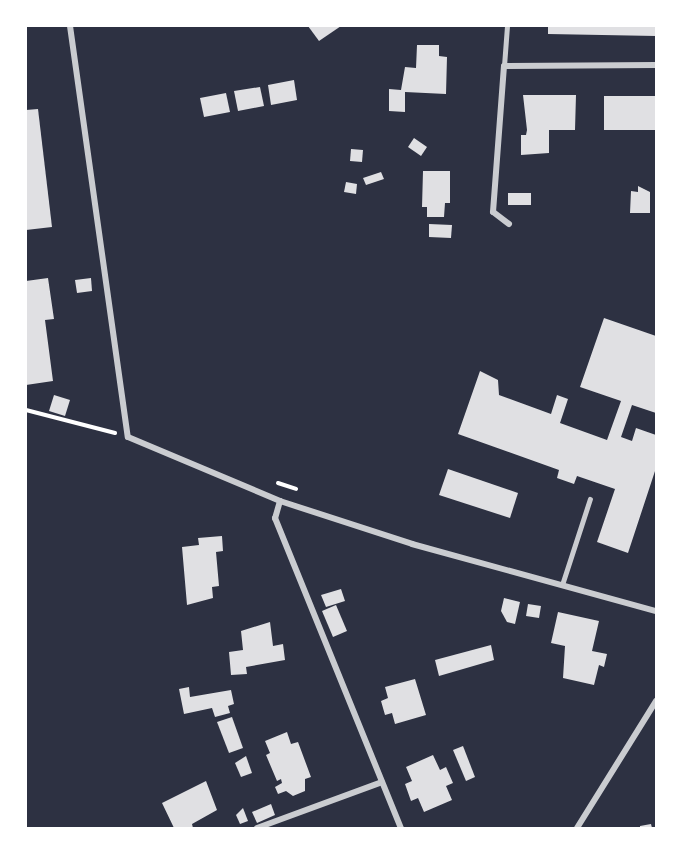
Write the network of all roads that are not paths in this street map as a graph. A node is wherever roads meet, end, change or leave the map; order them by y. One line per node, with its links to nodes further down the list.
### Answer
1 (70, 26): 7 (street)
2 (507, 26): 4 (lane)
3 (657, 65): 4 (street)
4 (504, 66): 5 (street)
5 (509, 224)
6 (590, 499): 8 (lane)
7 (280, 501): 8 (street); 11 (street)
8 (562, 585): 9 (street)
9 (657, 611)
10 (657, 701): 14 (street)
11 (382, 782): 12 (street); 13 (street)
12 (257, 828)
13 (401, 828)
14 (577, 828)

